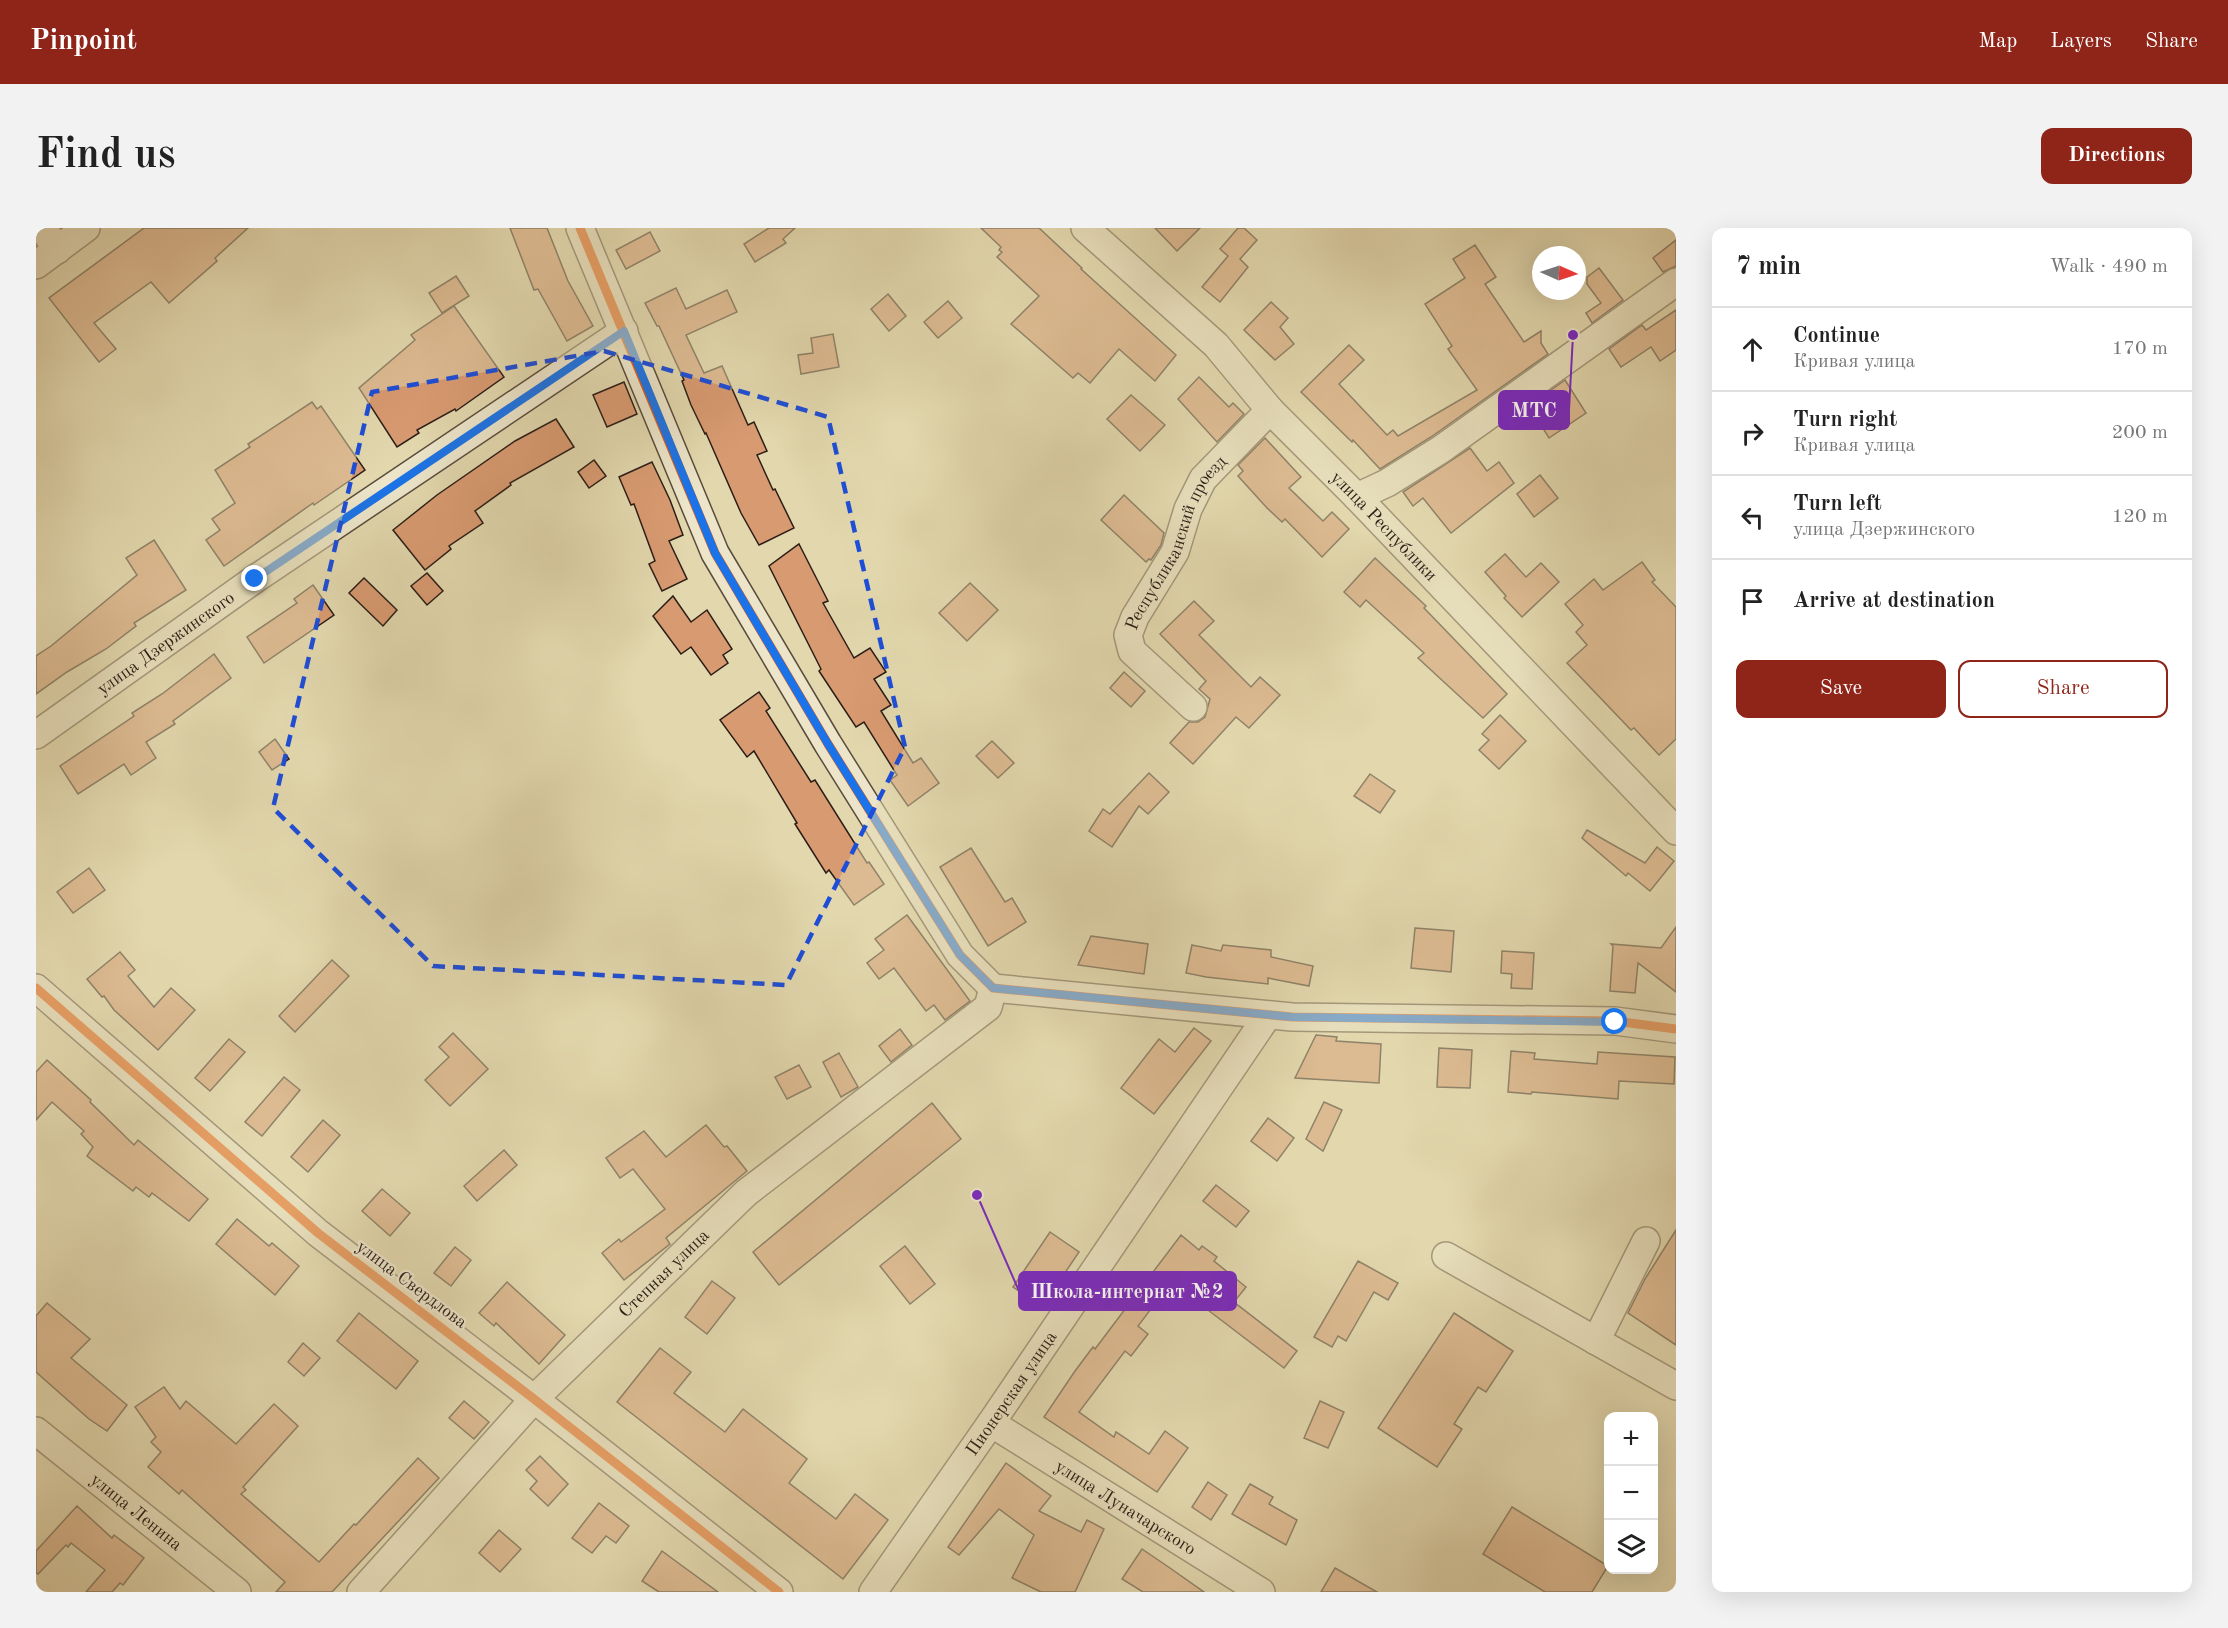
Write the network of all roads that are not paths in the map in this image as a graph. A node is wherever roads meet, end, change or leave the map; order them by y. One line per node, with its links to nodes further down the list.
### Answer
1 (86, 228): 4 (street)
2 (580, 228): 6 (street)
3 (1084, 228): 7 (street, улица Республики)
4 (45, 247)
5 (1674, 287): 8 (street)
6 (624, 331): 10 (street, улица Дзержинского); 13 (street)
7 (1270, 410): 8 (street, улица Республики); 9 (street, Республиканский проезд)
8 (1357, 497): 11 (street, улица Республики)
9 (1193, 707)
10 (36, 735)
11 (1676, 831)
12 (36, 988): 20 (street, улица Свердлова)
13 (993, 988): 14 (street); 20 (street, Степная улица)
14 (1268, 1015): 15 (street); 21 (street, Пионерская улица)
15 (1676, 1029)
16 (1646, 1241): 18 (street)
17 (1446, 1256): 18 (street)
18 (1596, 1341): 19 (street)
19 (1676, 1386)
20 (534, 1398): 24 (street, Степная улица); 25 (street, улица Свердлова)
21 (991, 1424): 26 (street, Пионерская улица); 27 (street, улица Луначарского)
22 (36, 1431): 23 (street, улица Ленина)
23 (237, 1592)
24 (361, 1592)
25 (779, 1592)
26 (873, 1592)
27 (1261, 1592)

